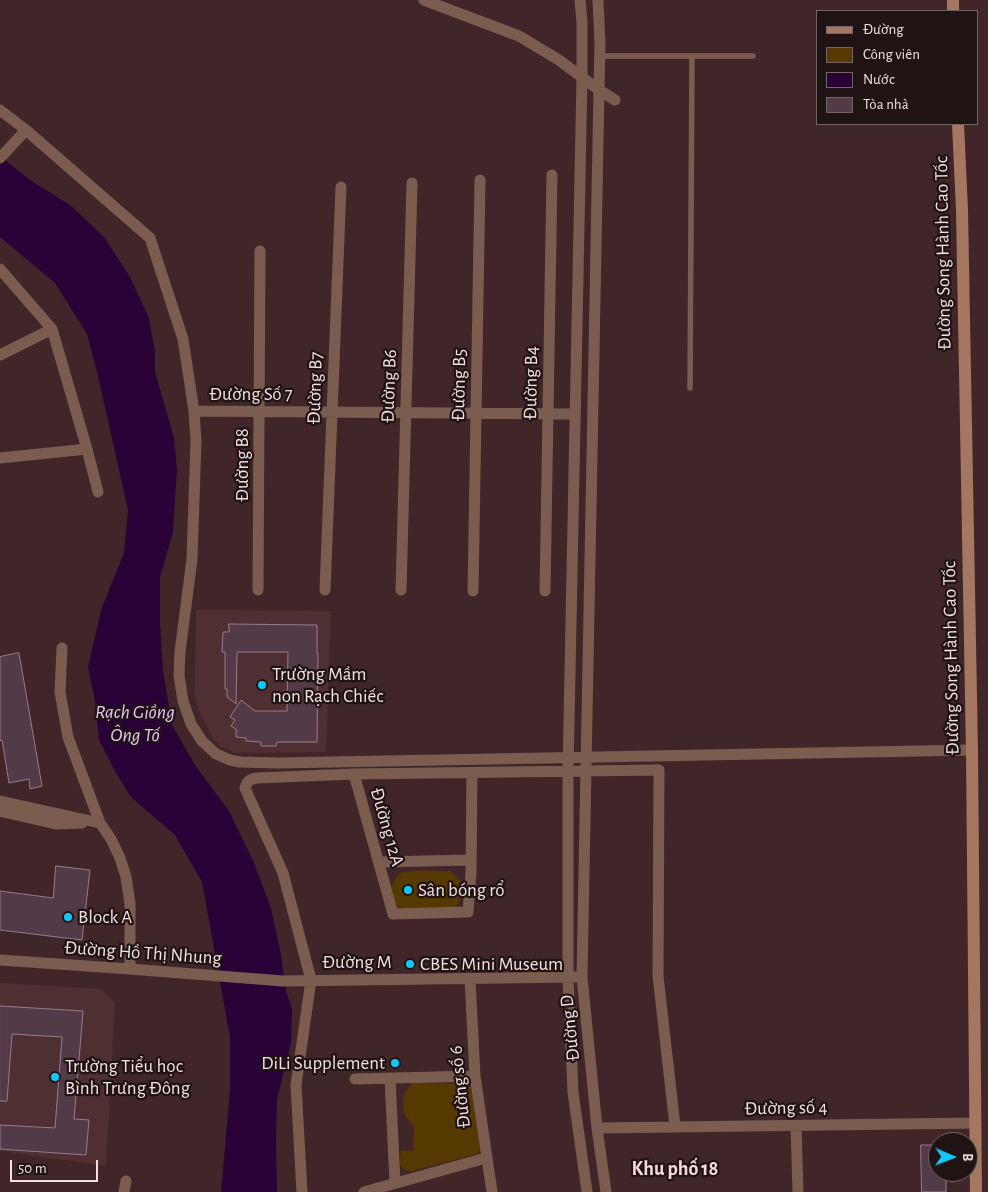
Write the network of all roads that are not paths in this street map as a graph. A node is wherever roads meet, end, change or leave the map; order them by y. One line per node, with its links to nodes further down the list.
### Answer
1 (424, 0): 7 (street)
2 (580, 0): 7 (street, Đường D)
3 (598, 0): 4 (street, Đường D)
4 (600, 56): 5 (lane); 8 (street, Đường D)
5 (692, 56): 6 (lane); 22 (lane)
6 (753, 56)
7 (582, 77): 8 (street); 29 (street, Đường D)
8 (599, 90): 9 (street); 41 (street, Đường D)
9 (615, 100)
10 (0, 110): 12 (street)
11 (958, 125): 39 (main road, Đường Song Hành Cao Tốc)
12 (26, 130): 13 (street); 23 (street)
13 (0, 158)
14 (552, 176): 28 (street, Đường B4)
15 (480, 180): 27 (street, Đường B5)
16 (412, 183): 26 (street, Đường B6)
17 (341, 187): 25 (street, Đường B7)
18 (260, 251): 24 (street, Đường B8)
19 (0, 269): 20 (street)
20 (52, 329): 21 (street); 30 (street)
21 (0, 355)
22 (690, 388)
23 (194, 411): 24 (street, Đường Số 7); 40 (street)
24 (259, 412): 25 (street, Đường Số 7); 33 (street, Đường B8)
25 (332, 412): 26 (street, Đường Số 7); 34 (street, Đường B7)
26 (406, 413): 27 (street, Đường Số 7); 35 (street, Đường B6)
27 (476, 414): 28 (street, Đường Số 7); 36 (street, Đường B5)
28 (548, 414): 29 (street, Đường Số 7); 37 (street, Đường B4)
29 (575, 414): 40 (street, Đường D)
30 (87, 449): 31 (street); 32 (street)
31 (0, 458)
32 (98, 492)
33 (258, 590)
34 (325, 590)
35 (402, 590)
36 (473, 591)
37 (545, 591)
38 (62, 648): 47 (street)
39 (972, 750): 41 (street); 60 (main road, Đường Song Hành Cao Tốc)
40 (568, 758): 41 (street); 42 (street, Đường D)
41 (586, 758): 43 (street, Đường D)
42 (568, 770): 43 (street); 44 (street); 52 (street, Đường D)
43 (586, 770): 53 (street, Đường D); 61 (street)
44 (472, 773): 45 (street); 48 (street, Đường 12A)
45 (354, 774): 49 (street, Đường 12A); 55 (street)
46 (1, 806): 47 (street)
47 (100, 823): 51 (street)
48 (471, 860): 49 (street); 49 (street, Đường 12A)
49 (379, 862)
50 (0, 960): 51 (street, Đường Hồ Thị Nhung)
51 (130, 969): 56 (street, Đường Hồ Thị Nhung)
52 (568, 977): 53 (street, Đường M); 54 (street, Đường M); 69 (street, Đường D)
53 (582, 977): 63 (street, Đường D)
54 (470, 979): 55 (street, Đường M); 57 (street, Đường số 6)
55 (311, 980): 56 (street, Đường M); 66 (street)
56 (283, 981)
57 (475, 1076): 58 (street); 64 (street, Đường số 6)
58 (390, 1078): 59 (street); 65 (street)
59 (355, 1079)
60 (976, 1123): 62 (street, Đường số 4); 72 (main road, Đường Song Hành Cao Tốc)
61 (675, 1126): 62 (street, Đường số 4); 63 (street, Đường số 4)
62 (796, 1126): 71 (street)
63 (597, 1128): 70 (street, Đường D)
64 (486, 1158): 65 (street); 68 (street, Đường số 6)
65 (395, 1183): 67 (street)
66 (302, 1192)
67 (364, 1192)
68 (492, 1192)
69 (587, 1192)
70 (606, 1192)
71 (798, 1192)
72 (976, 1192)

